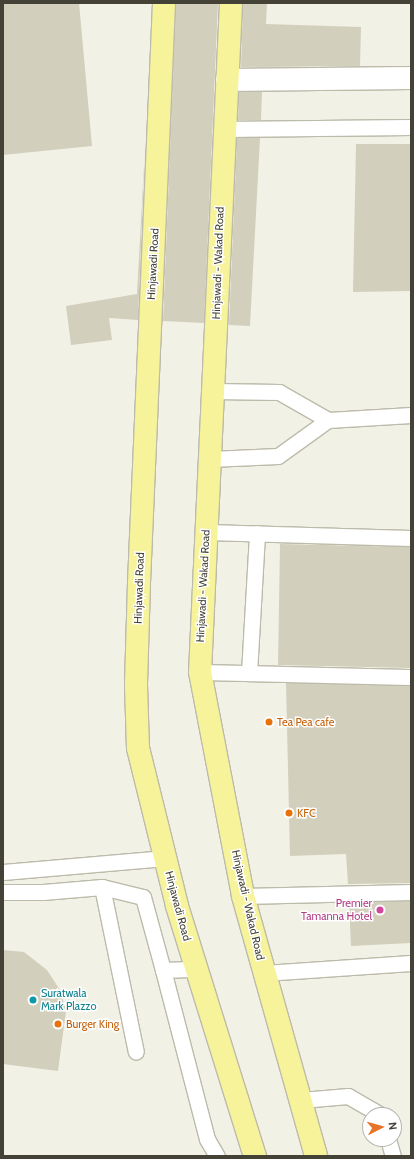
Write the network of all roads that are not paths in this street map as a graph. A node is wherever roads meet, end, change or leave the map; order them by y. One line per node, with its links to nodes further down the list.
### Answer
1 (164, 3): 17 (main road, Hinjawadi Road)
2 (231, 3): 4 (main road, Hinjawadi - Wakad Road)
3 (411, 78): 4 (street)
4 (227, 80): 6 (main road, Hinjawadi - Wakad Road)
5 (411, 127): 6 (lane)
6 (223, 129): 7 (main road, Hinjawadi - Wakad Road)
7 (213, 391): 9 (lane); 10 (main road, Hinjawadi - Wakad Road)
8 (411, 415): 9 (lane)
9 (328, 420): 10 (lane)
10 (210, 458): 11 (main road, Hinjawadi - Wakad Road)
11 (206, 532): 12 (lane); 14 (main road, Hinjawadi - Wakad Road)
12 (257, 533): 13 (lane); 15 (lane)
13 (411, 538)
14 (200, 672): 15 (lane); 22 (main road, Hinjawadi - Wakad Road)
15 (249, 673): 16 (lane)
16 (411, 677)
17 (165, 858): 18 (lane); 24 (main road, Hinjawadi Road)
18 (3, 872)
19 (102, 887): 20 (lane); 25 (lane); 27 (lane)
20 (3, 892)
21 (411, 892): 22 (lane)
22 (243, 896): 26 (main road, Hinjawadi - Wakad Road)
23 (411, 963): 26 (lane)
24 (196, 969): 25 (lane); 31 (main road, Hinjawadi Road)
25 (163, 970): 30 (lane)
26 (264, 973): 28 (main road, Hinjawadi - Wakad Road)
27 (136, 1052)
28 (301, 1100): 29 (lane); 32 (main road, Hinjawadi - Wakad Road)
29 (367, 1107)
30 (217, 1156)
31 (255, 1156)
32 (316, 1156)

